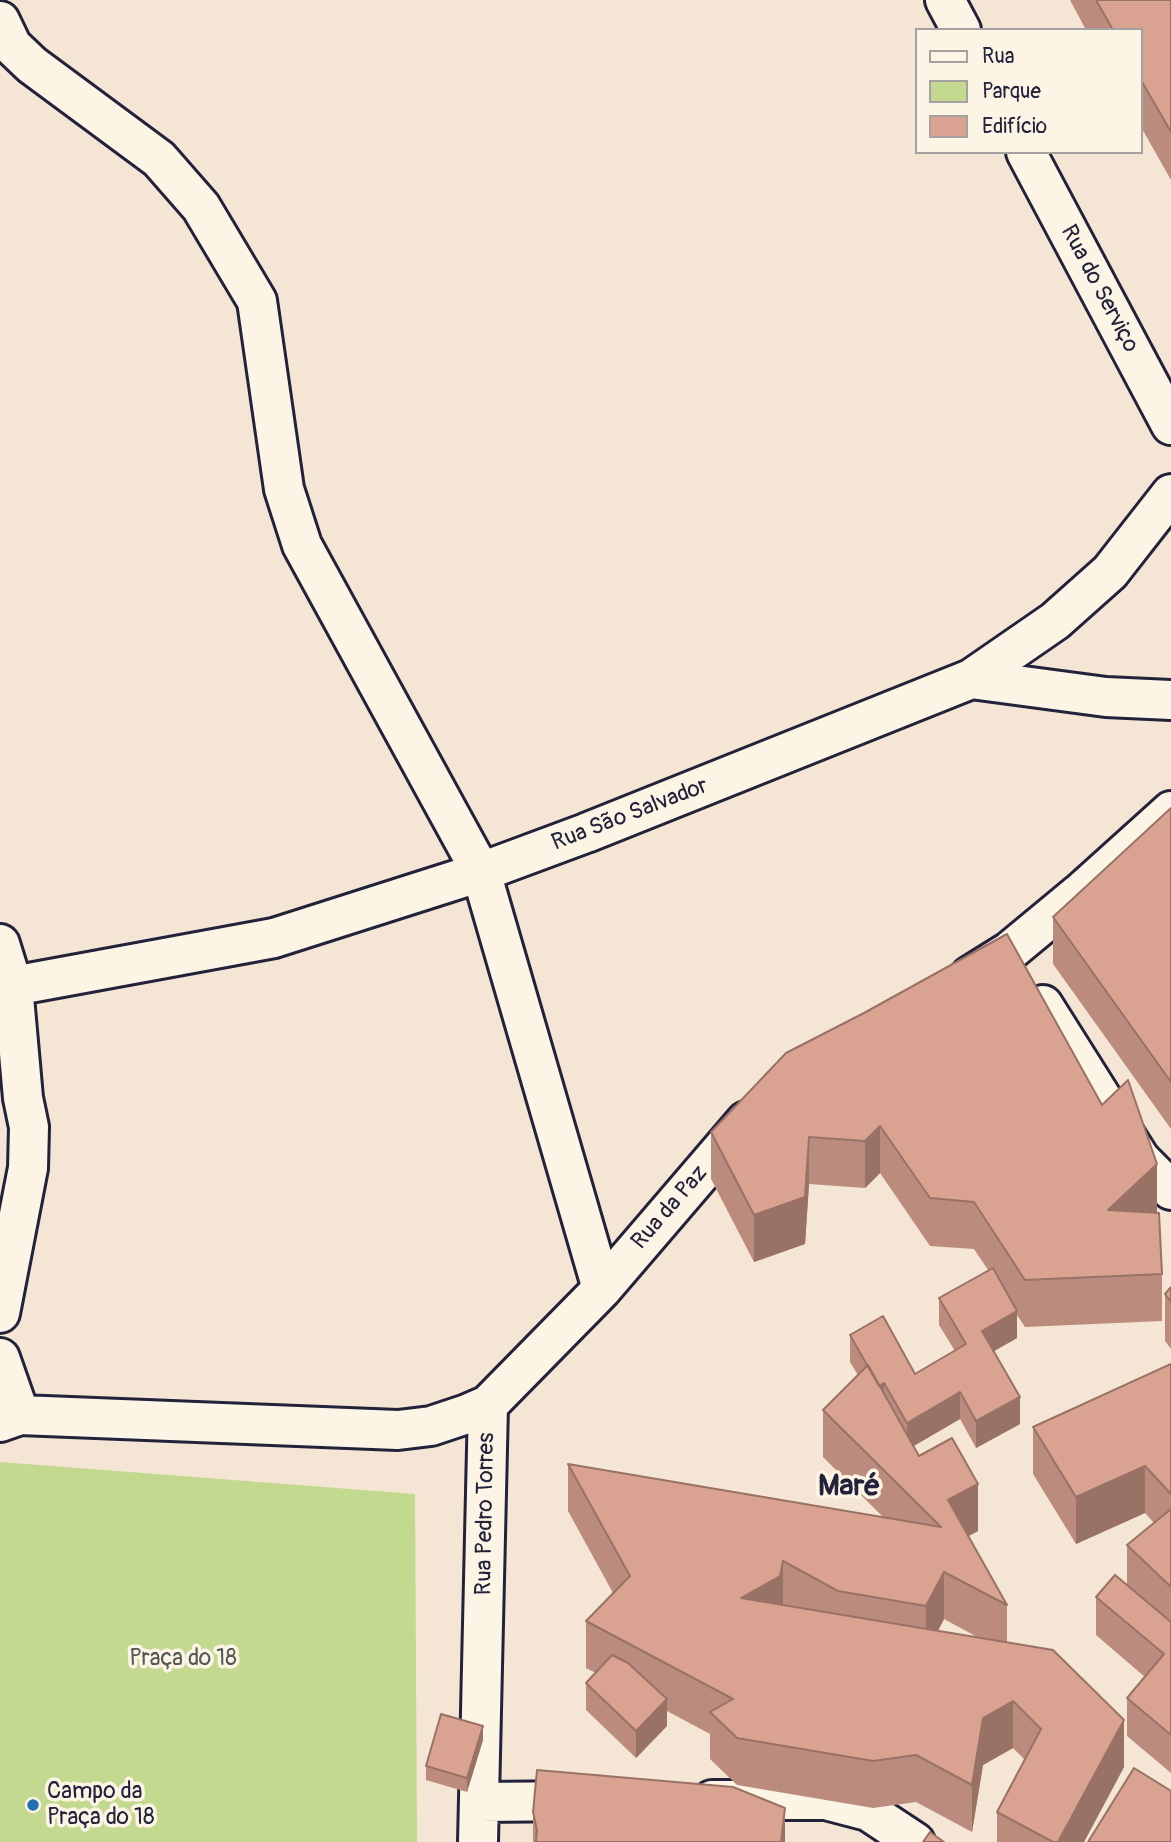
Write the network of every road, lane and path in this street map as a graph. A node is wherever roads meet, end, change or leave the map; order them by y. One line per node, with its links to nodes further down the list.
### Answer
1 (945, 0): 3 (street)
2 (0, 21): 10 (street)
3 (960, 28)
4 (1027, 154): 5 (street, Rua do Serviço)
5 (1171, 425)
6 (1171, 494): 7 (street, Rua São Salvador)
7 (971, 679): 8 (street); 10 (street, Rua São Salvador)
8 (1171, 700)
9 (1171, 811): 12 (street)
10 (481, 872): 13 (street, Rua São Salvador); 17 (street)
11 (0, 944): 13 (street)
12 (1010, 951): 14 (street); 16 (street)
13 (13, 986): 18 (street)
14 (938, 994)
15 (773, 1091): 17 (street, Rua da Paz)
16 (1171, 1190)
17 (602, 1289): 20 (street, Rua da Paz)
18 (0, 1313)
19 (0, 1358): 21 (street)
20 (488, 1405): 21 (street, Rua Pedro Torres); 22 (street, Rua Pedro Torres)
21 (10, 1418)
22 (479, 1801): 23 (street); 25 (street, Rua Pedro Torres)
23 (618, 1801)
24 (673, 1801): 26 (street)
25 (478, 1842)
26 (915, 1842)

